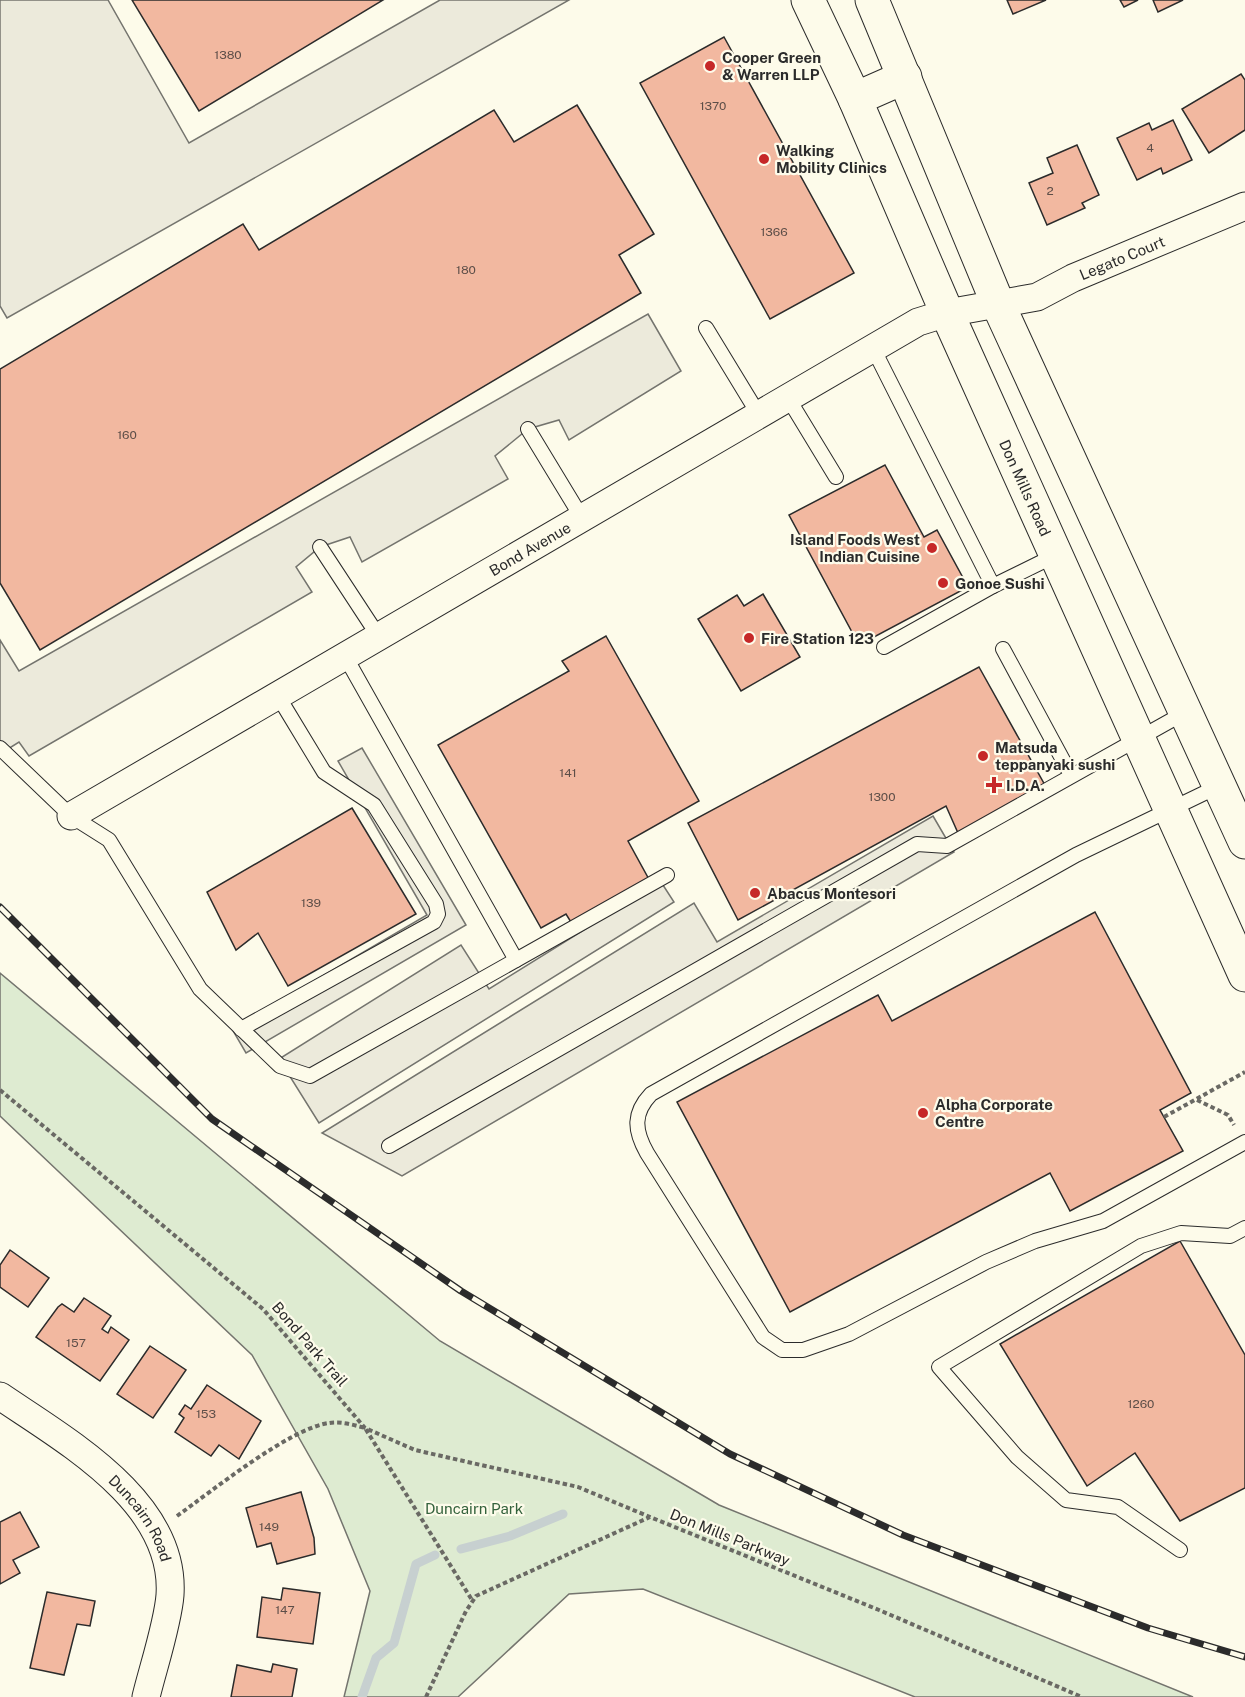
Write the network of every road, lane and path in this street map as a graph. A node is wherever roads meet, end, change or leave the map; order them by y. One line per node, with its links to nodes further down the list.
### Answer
1 (808, 0): 4 (main road, Don Mills Road)
2 (872, 0): 3 (main road)
3 (905, 77): 4 (main road); 6 (main road)
4 (855, 99): 7 (main road, Don Mills Road)
5 (1245, 206): 6 (street, Legato Court)
6 (998, 304): 7 (street, Bond Avenue); 23 (main road)
7 (947, 313): 9 (street, Bond Avenue); 16 (main road, Don Mills Road)
8 (706, 328): 11 (lane)
9 (873, 348): 10 (street, Bond Avenue); 17 (lane)
10 (788, 398): 11 (street, Bond Avenue); 13 (lane)
11 (759, 415): 14 (street, Bond Avenue)
12 (528, 429): 14 (lane)
13 (836, 477)
14 (582, 518): 18 (street, Bond Avenue)
15 (320, 547): 18 (lane)
16 (1057, 555): 17 (lane); 24 (main road, Don Mills Road)
17 (993, 586): 19 (lane)
18 (379, 637): 21 (street, Bond Avenue)
19 (884, 647)
20 (1003, 649): 26 (lane)
21 (345, 656): 22 (street, Bond Avenue); 32 (lane)
22 (278, 696): 29 (street, Bond Avenue); 34 (lane)
23 (1186, 712): 24 (lane); 27 (main road)
24 (1138, 737): 26 (lane); 28 (main road, Don Mills Road)
25 (0, 748): 29 (lane)
26 (1071, 775): 40 (lane)
27 (1220, 785): 28 (lane); 30 (main road)
28 (1170, 808): 33 (main road, Don Mills Road); 39 (lane)
29 (71, 816): 34 (lane)
30 (1245, 842)
31 (667, 875): 32 (lane)
32 (516, 960): 34 (lane)
33 (1245, 975)
34 (241, 1029)
35 (1245, 1072): 37 (path)
36 (0, 1090): 43 (path, Bond Park Trail)
37 (1196, 1099): 38 (path); 39 (path)
38 (1164, 1117)
39 (1245, 1142)
40 (389, 1146)
41 (1245, 1228): 46 (lane)
42 (0, 1396): 45 (street, Duncairn Road)
43 (365, 1428): 44 (path, Bond Park Trail); 45 (path); 47 (path)
44 (650, 1517): 47 (path, Don Mills Parkway); 50 (path, Don Mills Parkway)
45 (156, 1530): 48 (street, Duncairn Road)
46 (1180, 1550)
47 (472, 1600): 49 (path)
48 (146, 1697)
49 (426, 1697)
50 (1082, 1697)

